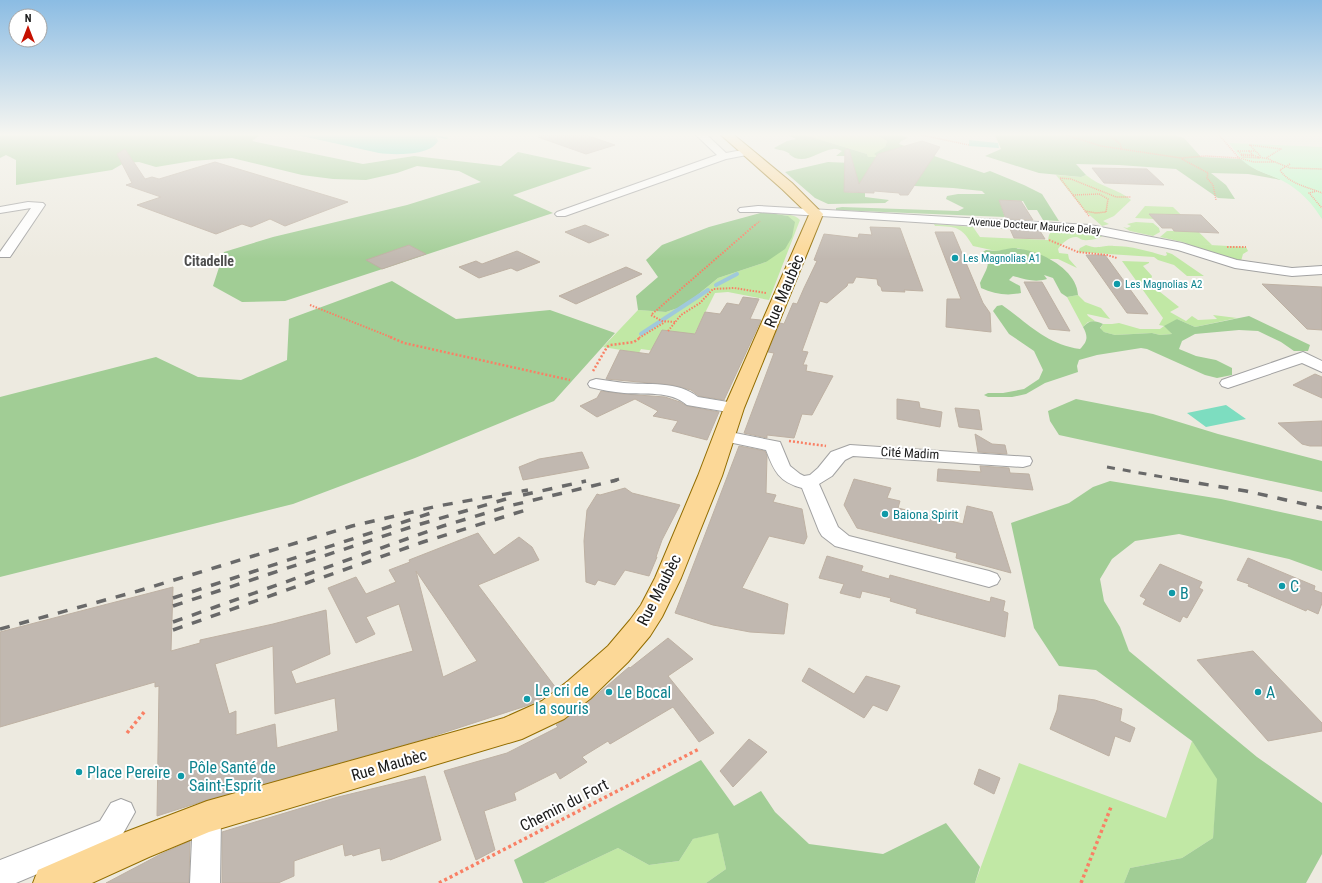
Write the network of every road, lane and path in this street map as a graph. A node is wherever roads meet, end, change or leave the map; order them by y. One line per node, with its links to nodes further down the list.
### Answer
1 (667, 176): 14 (street)
2 (776, 176): 15 (main road)
3 (1207, 176): 9 (path)
4 (1286, 176): 5 (path)
5 (1318, 191): 6 (path); 10 (path)
6 (1322, 193)
7 (1073, 195): 8 (path); 13 (path); 13 (path)
8 (1131, 197)
9 (1216, 200)
10 (1322, 208)
11 (0, 210): 19 (street)
12 (744, 210): 15 (street, Avenue Docteur Maurice Delay)
13 (1085, 211): 17 (path)
14 (561, 214)
15 (816, 214): 21 (street, Avenue Docteur Maurice Delay); 32 (main road, Rue Maubèc)
16 (765, 216): 24 (path)
17 (1089, 217)
18 (1049, 240): 20 (path)
19 (6, 254)
20 (1117, 258)
21 (1322, 270)
22 (773, 294): 25 (path)
23 (310, 305): 29 (path)
24 (665, 322): 25 (path); 27 (path)
25 (675, 322): 26 (path)
26 (668, 331)
27 (610, 345)
28 (1322, 367): 31 (street)
29 (570, 380)
30 (596, 384): 32 (street)
31 (1228, 384)
32 (734, 408): 33 (main road, Rue Maubèc)
33 (725, 436): 34 (street); 44 (main road, Rue Maubèc)
34 (765, 443): 35 (path); 37 (street)
35 (850, 450): 36 (street, Cité Madim); 37 (street)
36 (1023, 461)
37 (809, 482): 38 (street)
38 (989, 579)
39 (145, 712): 40 (path)
40 (127, 733)
41 (699, 749): 48 (path, Chemin du Fort)
42 (1111, 807): 49 (path)
43 (121, 812): 45 (street)
44 (207, 817): 46 (main road, Rue Maubèc); 47 (street)
45 (0, 875)
46 (51, 883)
47 (205, 883)
48 (439, 883)
49 (1082, 883)

